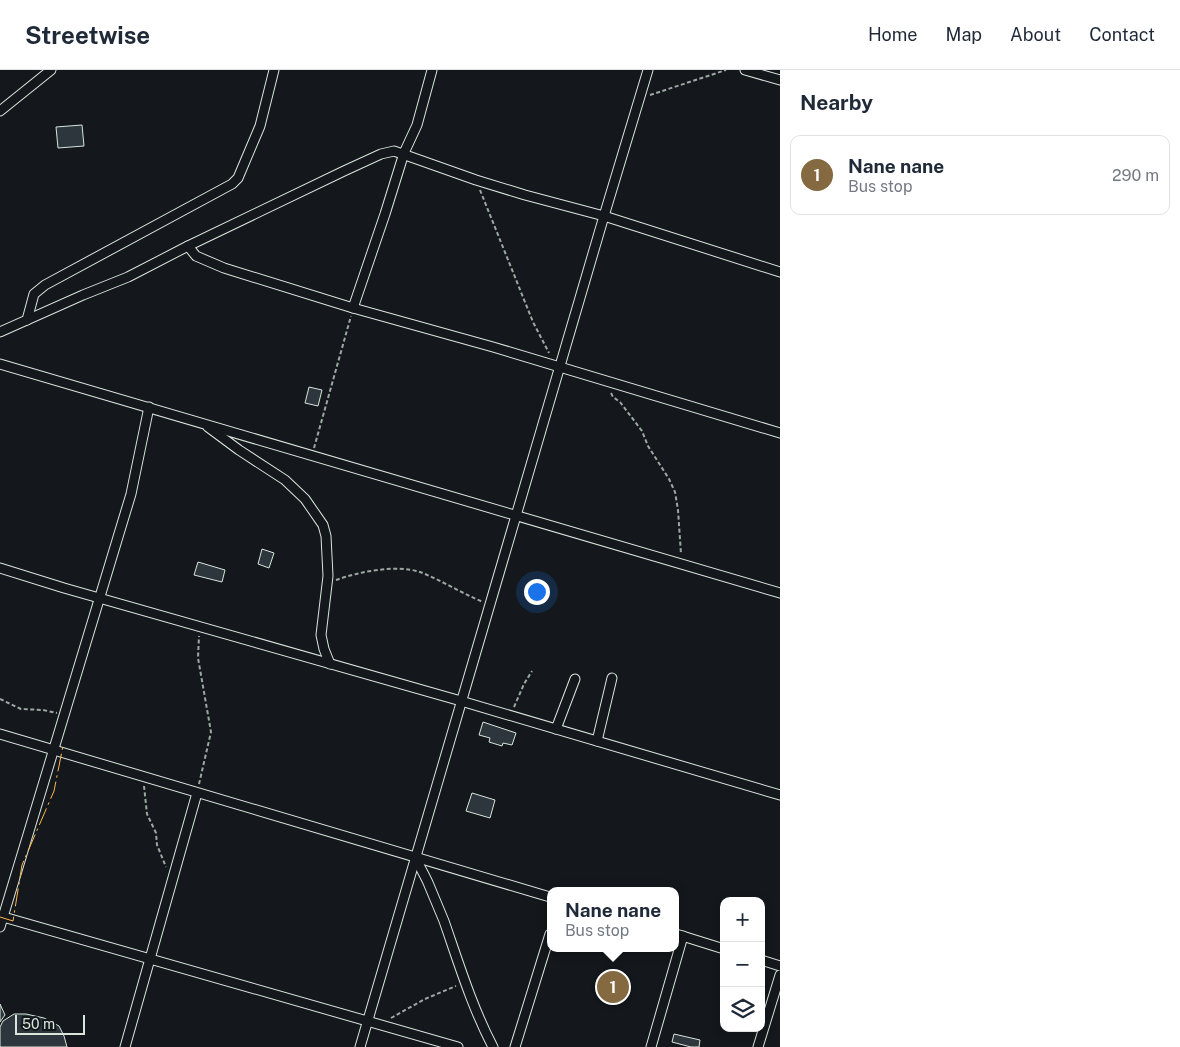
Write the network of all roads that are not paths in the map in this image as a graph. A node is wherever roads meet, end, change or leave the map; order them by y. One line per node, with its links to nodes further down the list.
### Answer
1 (51, 70): 7 (street)
2 (274, 70): 13 (street)
3 (432, 70): 8 (street)
4 (648, 70): 9 (street)
5 (745, 70): 6 (street)
6 (780, 80)
7 (0, 111)
8 (404, 153): 9 (street); 10 (street); 12 (street)
9 (604, 216): 11 (street); 16 (street)
10 (188, 246): 12 (street); 13 (street)
11 (780, 272)
12 (353, 308): 16 (street)
13 (27, 320): 14 (street)
14 (0, 332)
15 (0, 364): 17 (street)
16 (557, 368): 19 (street); 20 (street)
17 (149, 408): 18 (street); 23 (street)
18 (203, 424): 20 (street); 24 (street)
19 (780, 433)
20 (516, 516): 22 (street); 27 (street)
21 (0, 568): 23 (street)
22 (780, 593)
23 (100, 598): 24 (street); 31 (street)
24 (330, 664): 27 (street)
25 (612, 678): 30 (street)
26 (575, 679): 28 (street)
27 (461, 701): 28 (street); 34 (street)
28 (556, 729): 30 (street)
29 (0, 734): 31 (street)
30 (597, 741): 33 (street)
31 (53, 750): 32 (street); 36 (street)
32 (197, 793): 34 (street); 42 (street)
33 (780, 795)
34 (416, 857): 35 (street); 46 (street); 50 (street)
35 (547, 896)
36 (2, 916): 37 (street); 42 (street)
37 (0, 927)
38 (679, 935): 40 (street)
39 (547, 944): 51 (street)
40 (720, 947)
41 (675, 952): 52 (street)
42 (151, 959): 46 (street); 47 (street)
43 (765, 961): 44 (street)
44 (780, 966)
45 (780, 975): 53 (street)
46 (368, 1020): 48 (street); 49 (street)
47 (126, 1047)
48 (360, 1047)
49 (458, 1047)
50 (493, 1047)
51 (515, 1047)
52 (651, 1047)
53 (758, 1047)

